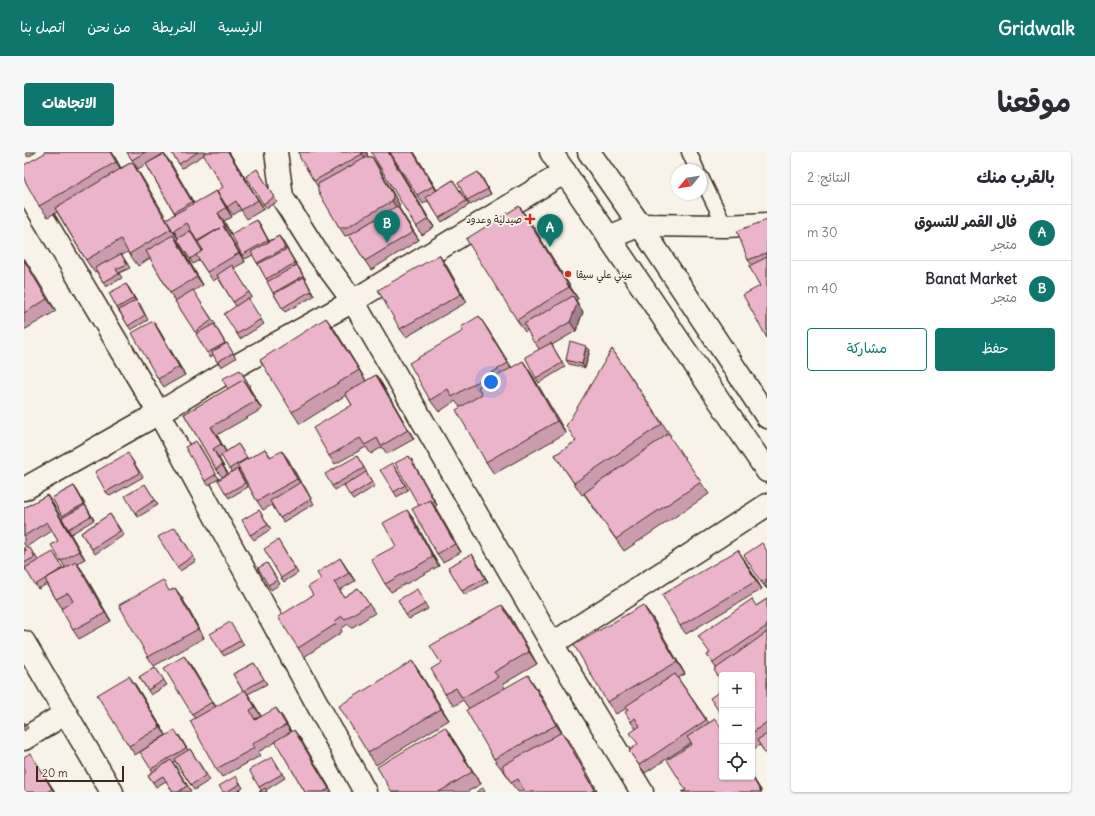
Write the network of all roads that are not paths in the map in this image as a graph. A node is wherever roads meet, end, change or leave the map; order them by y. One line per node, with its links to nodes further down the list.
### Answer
1 (276, 152): 13 (street)
2 (551, 152): 6 (street)
3 (589, 152): 10 (street)
4 (689, 152): 5 (lane)
5 (694, 164)
6 (565, 172): 12 (street); 13 (street)
7 (24, 186): 14 (street)
8 (707, 190): 11 (lane)
9 (767, 224): 11 (street)
10 (640, 225): 11 (street); 12 (street); 15 (street)
11 (724, 226)
12 (609, 238): 16 (street)
13 (353, 301): 14 (street); 20 (street)
14 (159, 413): 17 (street); 24 (street)
15 (767, 417)
16 (767, 471)
17 (24, 489)
18 (767, 505): 20 (street)
19 (24, 642): 21 (street)
20 (552, 644): 25 (street)
21 (66, 713): 22 (street); 23 (street)
22 (24, 739)
23 (112, 792)
24 (365, 792)
25 (642, 792)

